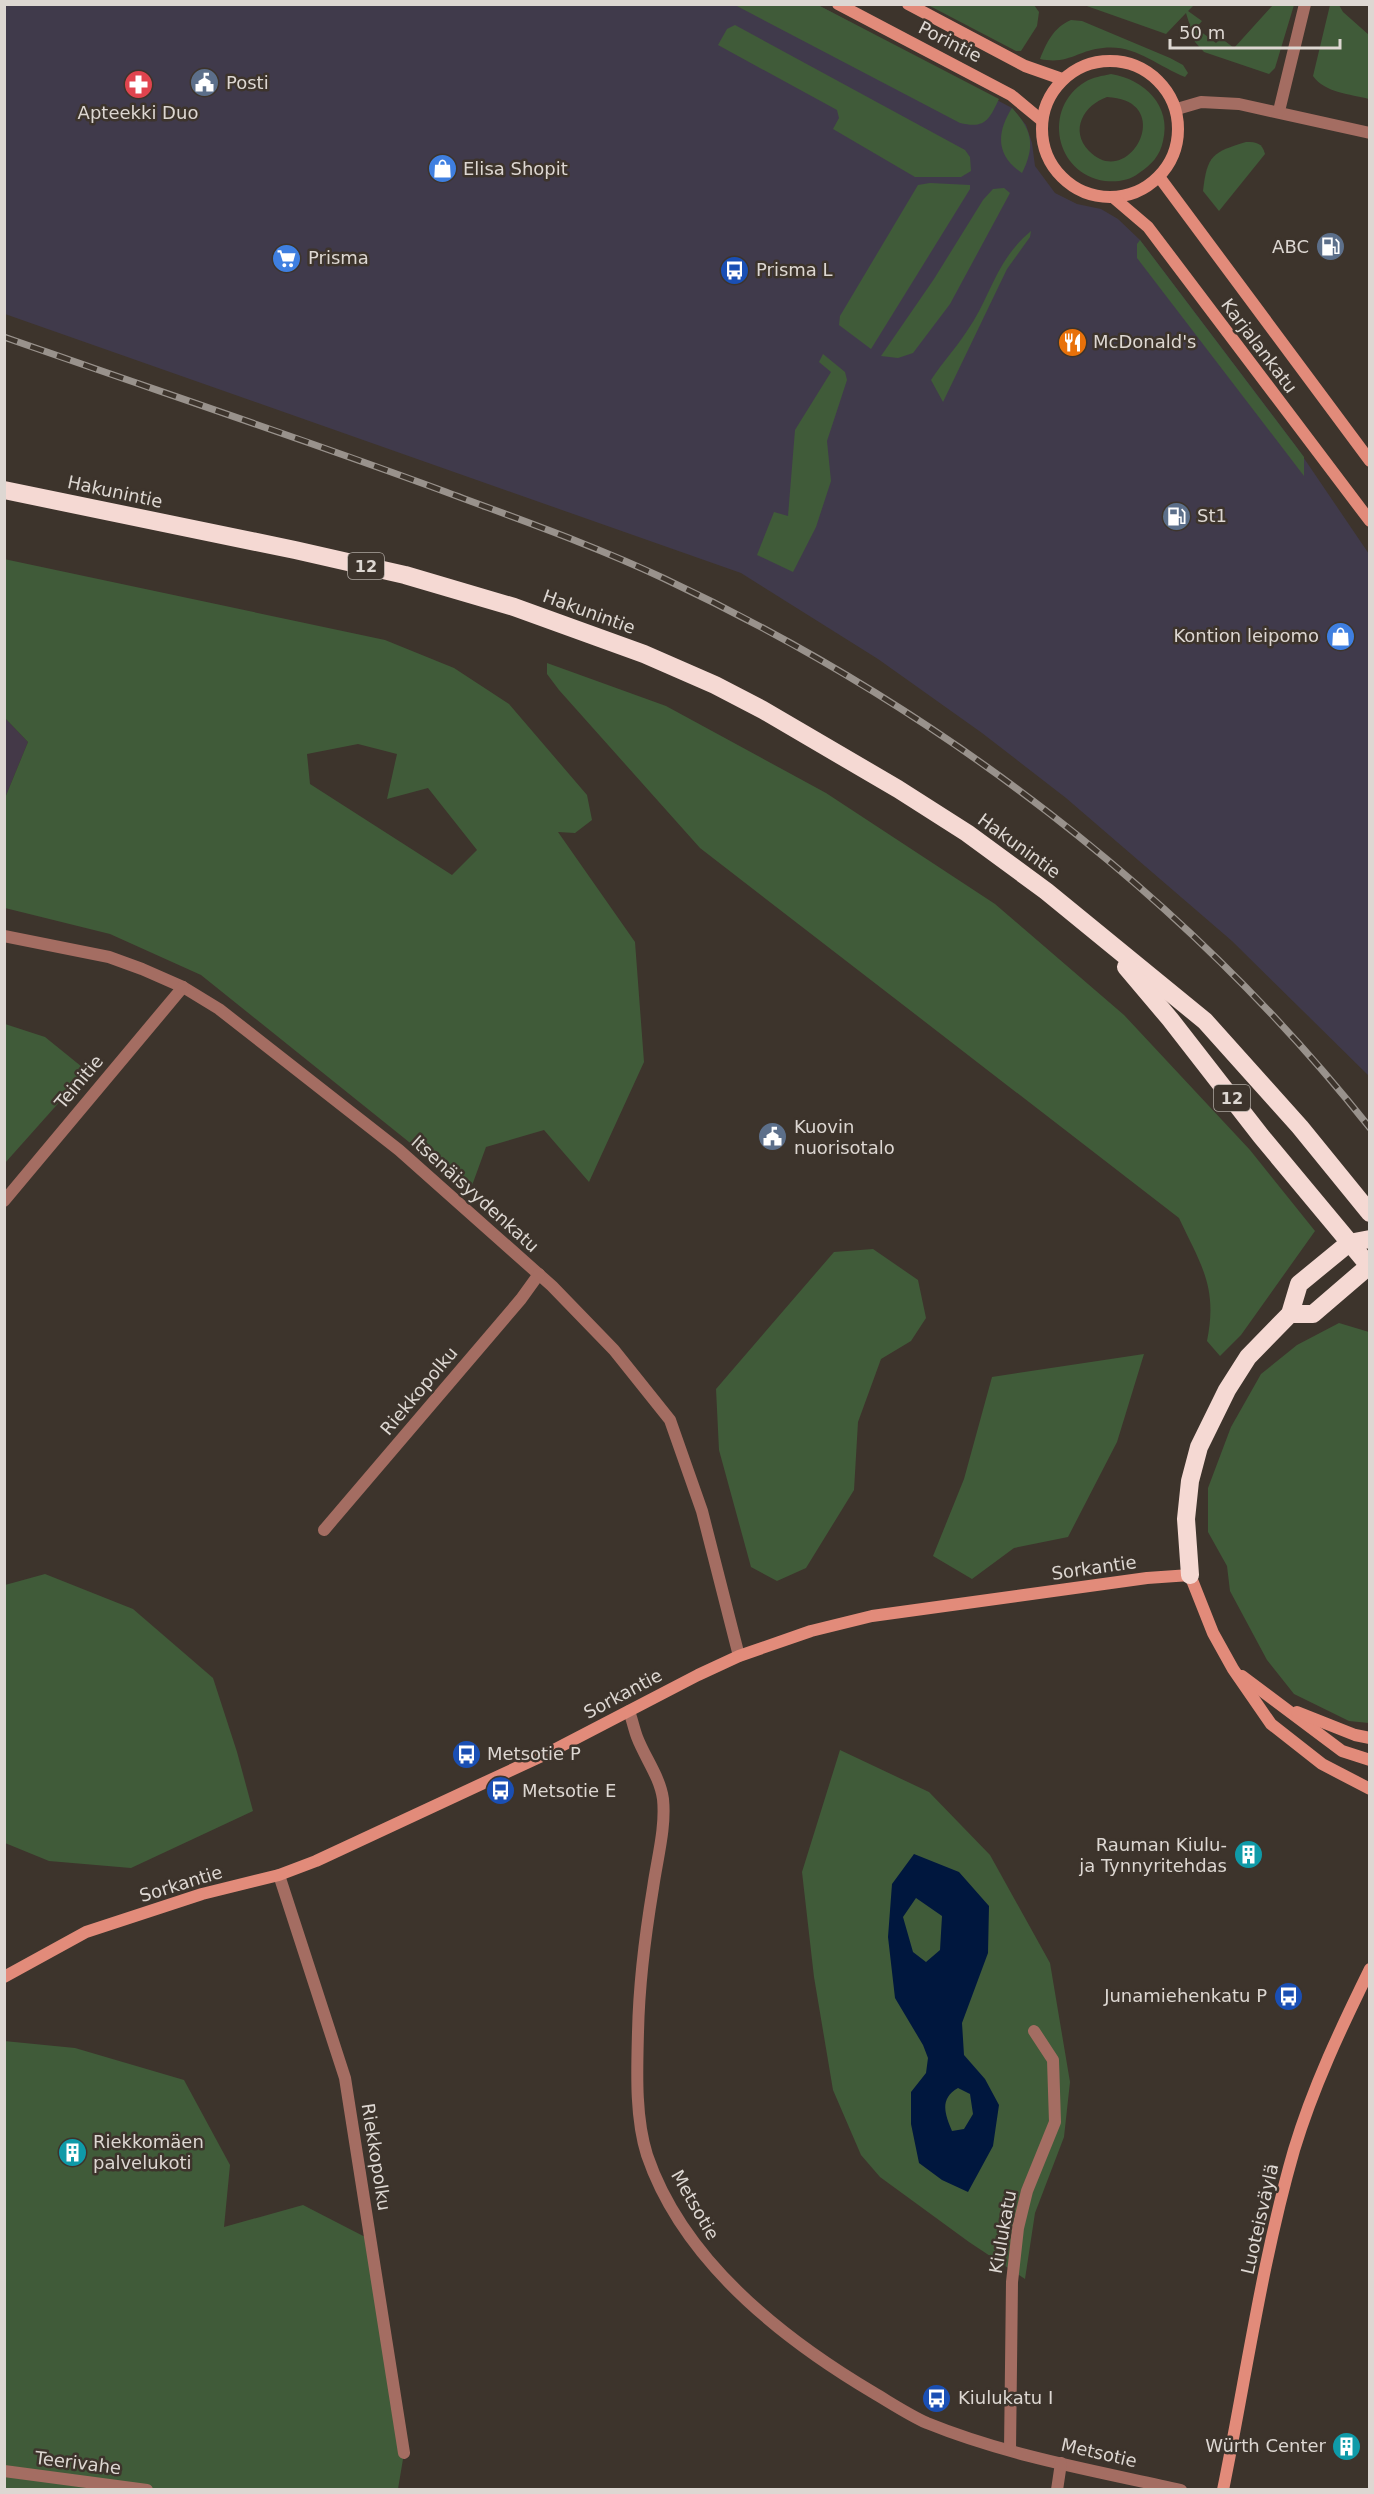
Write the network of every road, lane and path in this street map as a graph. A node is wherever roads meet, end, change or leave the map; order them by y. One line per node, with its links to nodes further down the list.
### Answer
1 (838, 4): 7 (main road, Porintie)
2 (908, 4): 4 (main road, Porintie)
3 (1305, 4): 6 (street)
4 (1062, 79): 5 (main road); 7 (main road)
5 (1176, 109): 6 (street); 9 (main road)
6 (1279, 111): 8 (street)
7 (1040, 119): 10 (main road)
8 (1370, 133)
9 (1160, 178): 10 (main road); 11 (main road, Karjalankatu)
10 (1114, 198): 13 (main road, Karjalankatu)
11 (1370, 461)
12 (4, 490): 14 (highway, Hakunintie / 12)
13 (1370, 521)
14 (1094, 929): 18 (highway, Hakunintie / 12); 20 (highway, Hakunintie / 12)
15 (4, 936): 16 (street, Itsenäisyydenkatu)
16 (183, 987): 17 (street, Teinitie); 22 (street, Itsenäisyydenkatu)
17 (4, 1201)
18 (1370, 1213)
19 (1370, 1239): 20 (highway)
20 (1349, 1243): 21 (highway, Hakunintie / 12); 23 (highway)
21 (1369, 1266): 23 (highway)
22 (539, 1274): 24 (street, Riekkopolku); 26 (street, Itsenäisyydenkatu)
23 (1290, 1314): 25 (highway)
24 (324, 1530)
25 (1190, 1575): 26 (main road, Sorkantie); 27 (main road)
26 (739, 1656): 29 (main road, Sorkantie)
27 (1233, 1669): 28 (main road); 32 (main road)
28 (1281, 1705): 30 (main road); 31 (main road)
29 (629, 1711): 33 (main road, Sorkantie); 37 (street, Metsotie)
30 (1370, 1738)
31 (1370, 1761)
32 (1370, 1789)
33 (279, 1875): 35 (main road, Sorkantie); 38 (street, Riekkopolku)
34 (1370, 1969): 44 (main road, Luoteisväylä)
35 (4, 1977)
36 (1034, 2031): 37 (street, Kiulukatu)
37 (1010, 2450): 39 (street, Metsotie)
38 (404, 2453)
39 (1061, 2463): 42 (street); 43 (street, Metsotie)
40 (4, 2471): 41 (street, Teerivahe)
41 (147, 2490)
42 (1057, 2490)
43 (1181, 2490)
44 (1223, 2490)

